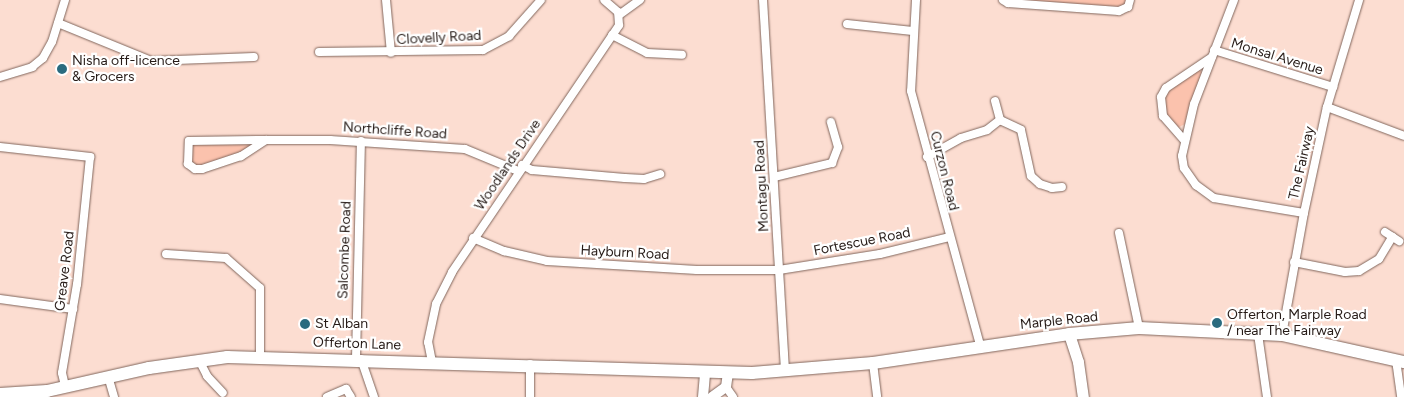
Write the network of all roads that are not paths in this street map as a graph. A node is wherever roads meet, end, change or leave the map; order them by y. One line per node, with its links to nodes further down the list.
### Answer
1 (66, 0): 13 (street)
2 (386, 0): 18 (street)
3 (541, 0): 18 (street, Clovelly Road)
4 (604, 0): 12 (street)
5 (640, 0): 12 (street)
6 (764, 0): 36 (street, Montagu Road)
7 (916, 0): 15 (street, Curzon Road)
8 (1003, 0): 9 (street)
9 (1130, 0)
10 (1234, 0): 19 (street)
11 (1359, 0): 23 (street, The Fairway)
12 (619, 15): 16 (street, Woodlands Drive)
13 (58, 23): 21 (street); 22 (street)
14 (847, 24): 15 (street)
15 (913, 31): 33 (street, Curzon Road)
16 (612, 35): 20 (street); 34 (street, Woodlands Drive)
17 (319, 52): 18 (street, Clovelly Road)
18 (391, 53)
19 (1213, 53): 23 (street, Monsal Avenue); 30 (street); 30 (street)
20 (682, 55)
21 (254, 57)
22 (0, 77)
23 (1333, 87): 25 (street, The Fairway)
24 (995, 101): 26 (street)
25 (1327, 107): 28 (street); 38 (street, The Fairway)
26 (1000, 120): 33 (street); 37 (street)
27 (831, 122): 36 (street)
28 (1404, 136)
29 (266, 140): 29 (street, Northcliffe Road); 31 (street, Northcliffe Road)
30 (1184, 140): 38 (street)
31 (361, 141): 34 (street, Northcliffe Road); 54 (street, Salcombe Road)
32 (0, 146): 47 (street, Greave Road)
33 (927, 156): 40 (street, Curzon Road)
34 (520, 168): 35 (street, Northcliffe Road); 42 (street, Woodlands Drive)
35 (660, 174)
36 (774, 177): 45 (street, Montagu Road)
37 (1062, 187)
38 (1304, 213): 44 (street, The Fairway)
39 (1119, 234): 48 (street)
40 (948, 237): 45 (street, Fortescue Road); 52 (street, Curzon Road)
41 (1392, 237): 44 (street)
42 (473, 238): 45 (street, Hayburn Road); 57 (street, Woodlands Drive)
43 (166, 254): 53 (street)
44 (1294, 262): 51 (street, The Fairway)
45 (779, 270): 60 (street, Montagu Road)
46 (0, 299): 47 (street)
47 (73, 308): 63 (street, Greave Road)
48 (1140, 328): 49 (main road, Marple Road); 50 (main road, Marple Road)
49 (1074, 333): 52 (main road, Marple Road); 76 (main road)
50 (1258, 334): 51 (main road, Marple Road); 77 (street)
51 (1282, 335): 56 (main road, Marple Road)
52 (980, 345): 58 (main road, Marple Road)
53 (260, 355): 54 (main road, Offerton Lane); 55 (main road, Offerton Lane)
54 (358, 359): 57 (main road, Offerton Lane); 70 (street)
55 (199, 360): 62 (main road, Offerton Lane); 65 (street)
56 (1400, 361): 78 (street)
57 (432, 362): 59 (main road, Offerton Lane)
58 (873, 363): 60 (main road, Marple Road); 75 (street)
59 (530, 364): 61 (main road, Offerton Lane); 71 (street)
60 (785, 370): 61 (main road, Marple Road)
61 (716, 373): 64 (street); 72 (street)
62 (108, 376): 63 (main road, Offerton Lane); 67 (street)
63 (65, 386): 66 (main road, Offerton Lane)
64 (726, 386): 73 (street); 74 (street)
65 (223, 393)
66 (0, 394)
67 (114, 397)
68 (327, 397): 69 (street)
69 (351, 397)
70 (374, 397)
71 (530, 397)
72 (703, 397)
73 (712, 397)
74 (733, 397)
75 (878, 397)
76 (1083, 397)
77 (1267, 397)
78 (1401, 397)

